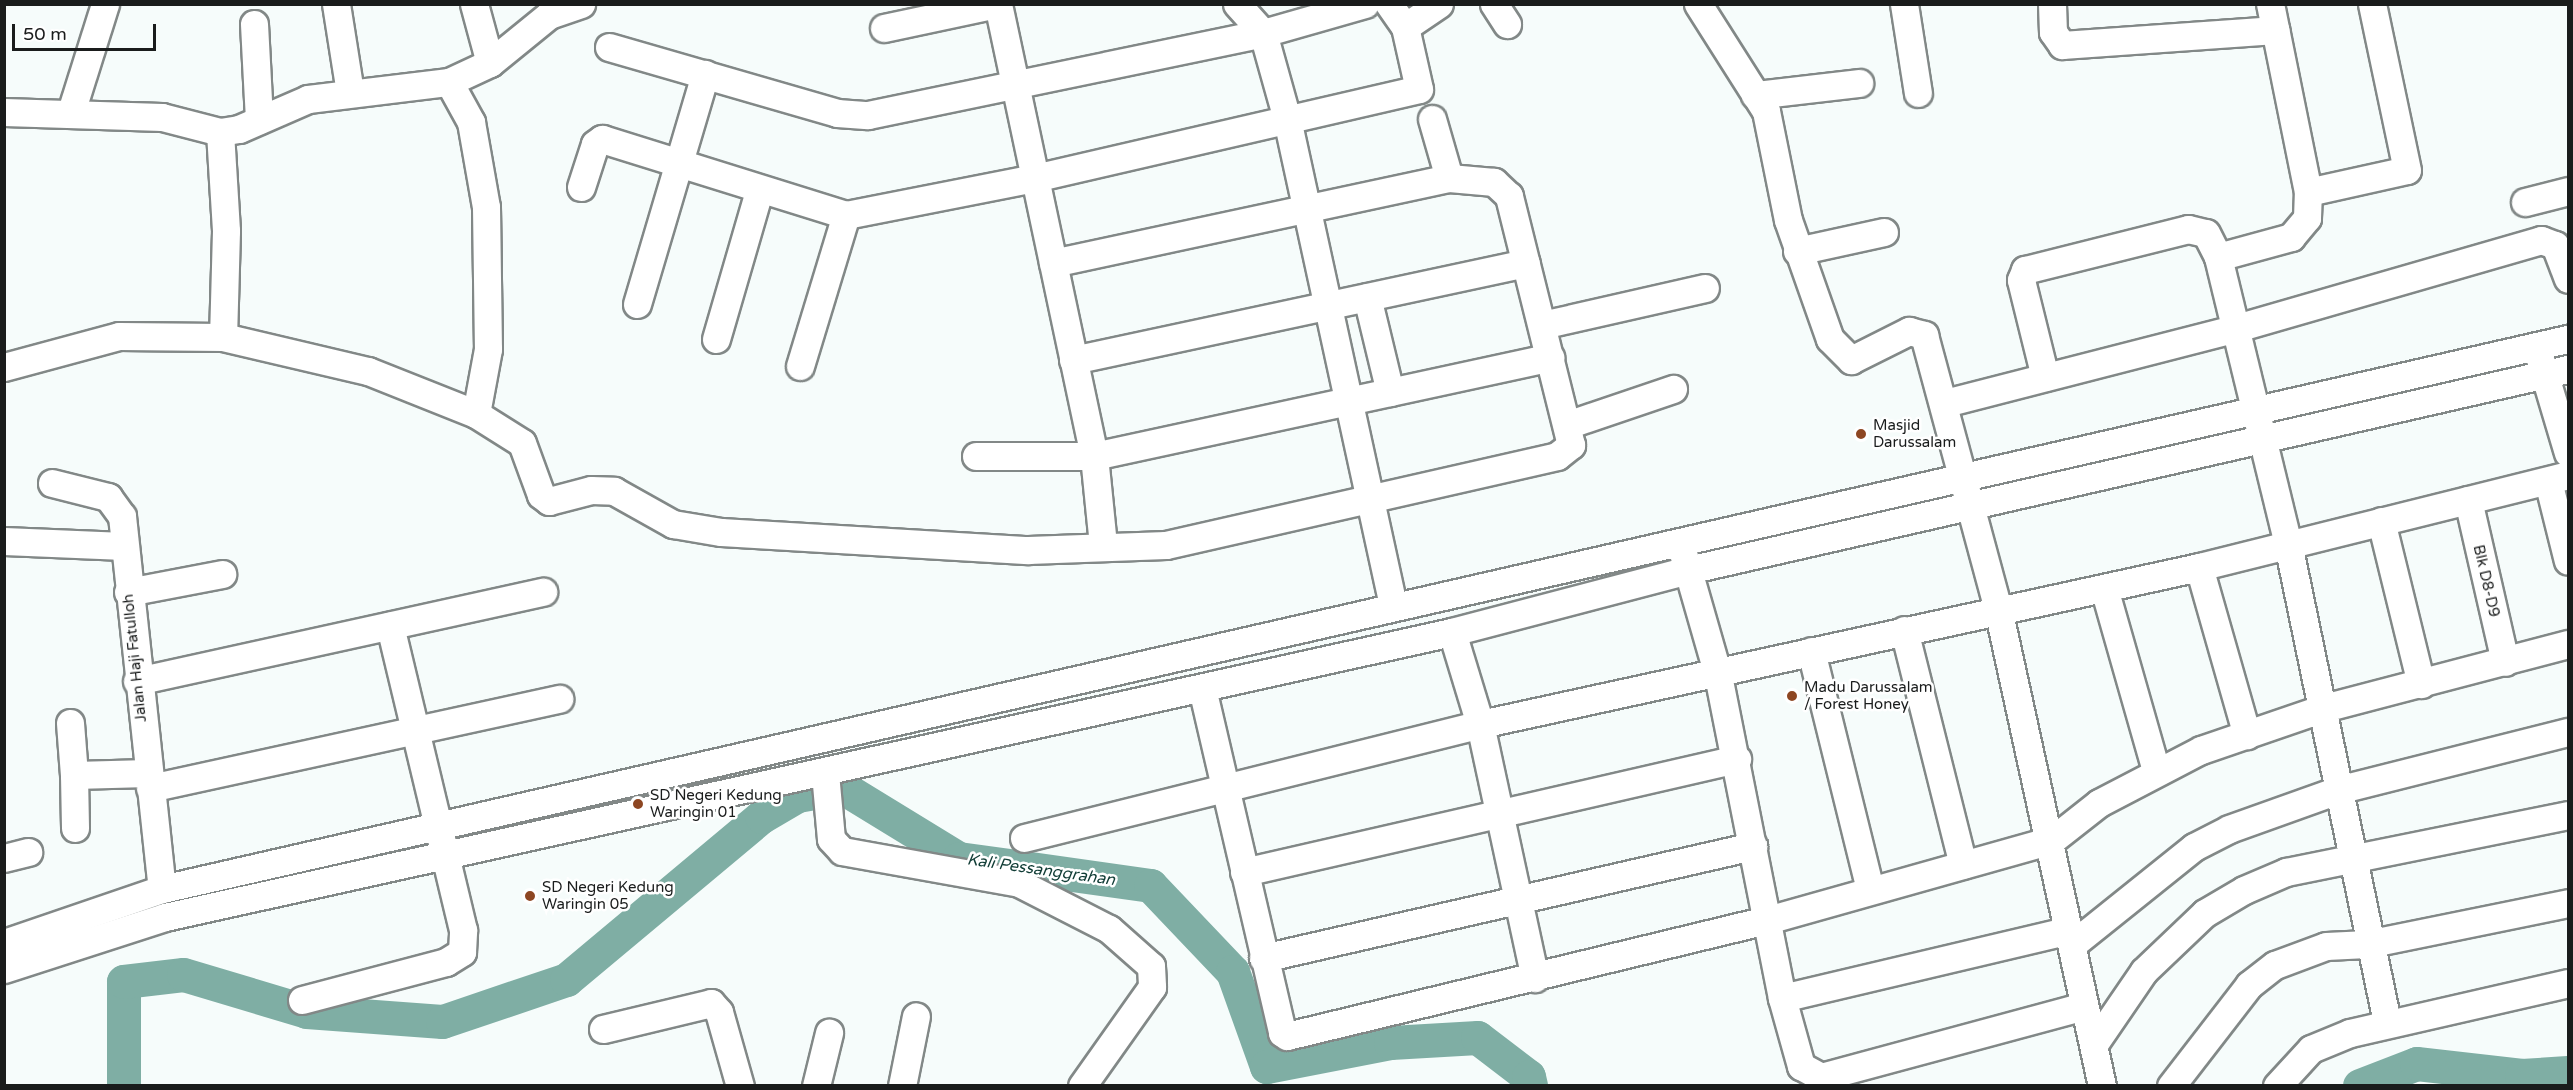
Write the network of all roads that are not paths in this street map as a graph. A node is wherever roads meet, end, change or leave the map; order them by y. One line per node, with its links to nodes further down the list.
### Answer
1 (105, 4): 29 (street)
2 (336, 4): 25 (street)
3 (474, 4): 20 (street)
4 (581, 4): 20 (street)
5 (997, 4): 17 (street); 24 (street)
6 (1237, 4): 18 (street)
7 (1365, 4): 18 (street)
8 (1389, 4): 16 (street)
9 (1439, 4): 16 (street)
10 (1698, 4): 27 (street)
11 (1904, 4): 26 (street)
12 (2052, 4): 14 (street)
13 (2372, 4): 40 (street)
14 (2273, 17): 40 (street)
15 (254, 24): 32 (street)
16 (1405, 27): 30 (street)
17 (884, 28)
18 (1263, 33): 24 (street); 30 (street)
19 (609, 46): 21 (street)
20 (490, 63): 22 (street)
21 (705, 74): 24 (street); 34 (street)
22 (449, 82): 25 (street); 71 (street)
23 (1859, 83): 27 (street)
24 (1015, 86): 35 (street)
25 (350, 92): 32 (street)
26 (1918, 93)
27 (1755, 95): 45 (street)
28 (4, 112): 29 (street)
29 (71, 112): 33 (street)
30 (1287, 118): 35 (street); 42 (street)
31 (1432, 119): 36 (street)
32 (259, 120): 33 (street)
33 (220, 132): 56 (street)
34 (681, 165): 37 (street); 38 (street); 52 (street)
35 (1034, 178): 43 (street); 47 (street)
36 (1449, 178): 42 (street); 48 (street)
37 (581, 187)
38 (759, 191): 43 (street); 57 (street)
39 (2568, 191): 41 (street)
40 (2308, 192): 46 (street)
41 (2525, 202)
42 (1306, 209): 47 (street); 53 (street)
43 (846, 215): 62 (street)
44 (1884, 232): 45 (street)
45 (1797, 251): 69 (street)
46 (2218, 257): 55 (street); 65 (street)
47 (1053, 263): 61 (street)
48 (1526, 263): 51 (street); 54 (street)
49 (2568, 279): 55 (street)
50 (1705, 288): 54 (street)
51 (1368, 297): 53 (street); 67 (street)
52 (638, 304)
53 (1328, 306): 61 (street); 68 (street)
54 (1542, 325): 60 (street)
55 (2233, 329): 65 (street); 70 (street)
56 (223, 337): 63 (street); 71 (street)
57 (716, 339)
58 (2568, 339): 59 (street)
59 (2537, 346): 64 (street); 70 (street)
60 (1550, 357): 67 (street); 72 (street)
61 (1073, 360): 76 (street)
62 (800, 366)
63 (4, 368)
64 (2557, 373): 73 (street); 74 (street)
65 (2045, 377): 69 (street)
66 (1673, 389): 72 (street)
67 (1390, 392): 68 (street)
68 (1348, 401): 76 (street); 80 (street)
69 (1945, 403): 77 (street)
70 (2253, 413): 73 (street); 77 (street)
71 (476, 414): 87 (street)
72 (1567, 425): 80 (street)
73 (2262, 442): 82 (street); 86 (street)
74 (2568, 453)
75 (976, 456): 76 (street)
76 (1094, 456): 87 (street)
77 (1964, 477): 82 (street); 85 (street)
78 (2558, 478): 81 (street); 89 (street)
79 (52, 483): 88 (street, Jalan Haji Fatulloh)
80 (1368, 495): 87 (street); 96 (street)
81 (2468, 500): 83 (street); 104 (street, Blk D8-D9)
82 (1973, 507): 91 (street); 97 (street)
83 (2380, 521): 86 (street); 109 (street)
84 (4, 541): 88 (street)
85 (1681, 543): 91 (street); 96 (street)
86 (2288, 544): 90 (street); 112 (street)
87 (1103, 545)
88 (124, 546): 94 (street, Jalan Haji Fatulloh)
89 (2568, 561)
90 (2199, 567): 93 (street); 119 (street)
91 (1688, 570): 100 (street); 106 (street)
92 (222, 574): 94 (street)
93 (2104, 588): 97 (street); 121 (street)
94 (128, 592): 107 (street, Jalan Haji Fatulloh)
95 (543, 592): 98 (street)
96 (1393, 607): 101 (street)
97 (1998, 609): 99 (street); 132 (street)
98 (390, 626): 107 (street); 116 (street)
99 (1904, 630): 103 (street); 136 (street)
100 (1452, 632): 105 (street); 115 (street)
101 (1260, 638): 105 (street); 108 (street)
102 (2568, 644): 104 (street)
103 (1812, 651): 106 (street); 139 (street)
104 (2505, 662): 109 (street)
105 (1269, 670): 110 (street)
106 (1718, 675): 115 (street); 120 (street)
107 (137, 681): 123 (street, Jalan Haji Fatulloh)
108 (1070, 682): 113 (street); 118 (street)
109 (2421, 684): 112 (street)
110 (1202, 688): 113 (street); 125 (street)
111 (559, 699): 116 (street)
112 (2324, 708): 119 (street); 126 (street)
113 (1078, 716): 124 (street)
114 (70, 723): 122 (street)
115 (1480, 724): 125 (street); 127 (street)
116 (413, 730): 123 (street); 129 (street)
117 (2568, 732): 126 (street)
118 (837, 735): 124 (street); 129 (street)
119 (2247, 735): 121 (street)
120 (1737, 759): 127 (street); 133 (street)
121 (2156, 770): 132 (street)
122 (74, 775): 123 (street); 130 (street)
123 (149, 780): 138 (street, Jalan Haji Fatulloh)
124 (831, 781): 134 (street); 161 (street)
125 (1225, 788): 131 (street); 137 (street)
126 (2341, 789): 135 (street); 143 (street)
127 (1500, 812): 137 (street); 140 (street)
128 (2568, 815): 135 (street)
129 (436, 825): 134 (street); 138 (street)
130 (75, 828)
131 (1024, 838)
132 (2052, 840): 136 (street); 143 (street)
133 (1753, 846): 140 (street); 142 (street)
134 (444, 858): 147 (street); 151 (street)
135 (2350, 861): 145 (street); 157 (street)
136 (1963, 865): 139 (street)
137 (1244, 872): 146 (street)
138 (162, 889): 144 (street)
139 (1870, 889): 142 (street)
140 (1518, 900): 146 (street); 148 (street)
141 (2568, 903): 145 (street)
142 (1767, 920): 148 (street); 150 (street)
143 (2071, 937): 150 (street); 152 (street)
144 (4, 943)
145 (2367, 944): 154 (street); 163 (street)
146 (1263, 958): 148 (street)
147 (4, 969)
148 (1535, 978)
149 (2568, 983): 154 (street)
150 (1782, 998): 152 (street)
151 (302, 1000)
152 (2084, 1006): 157 (street)
153 (916, 1016): 160 (street)
154 (2387, 1024): 164 (street)
155 (603, 1029): 158 (street)
156 (829, 1033): 159 (street)
157 (2094, 1044): 162 (street)
158 (738, 1084)
159 (816, 1086)
160 (902, 1086)
161 (1083, 1086)
162 (2102, 1086)
163 (2171, 1086)
164 (2277, 1086)

